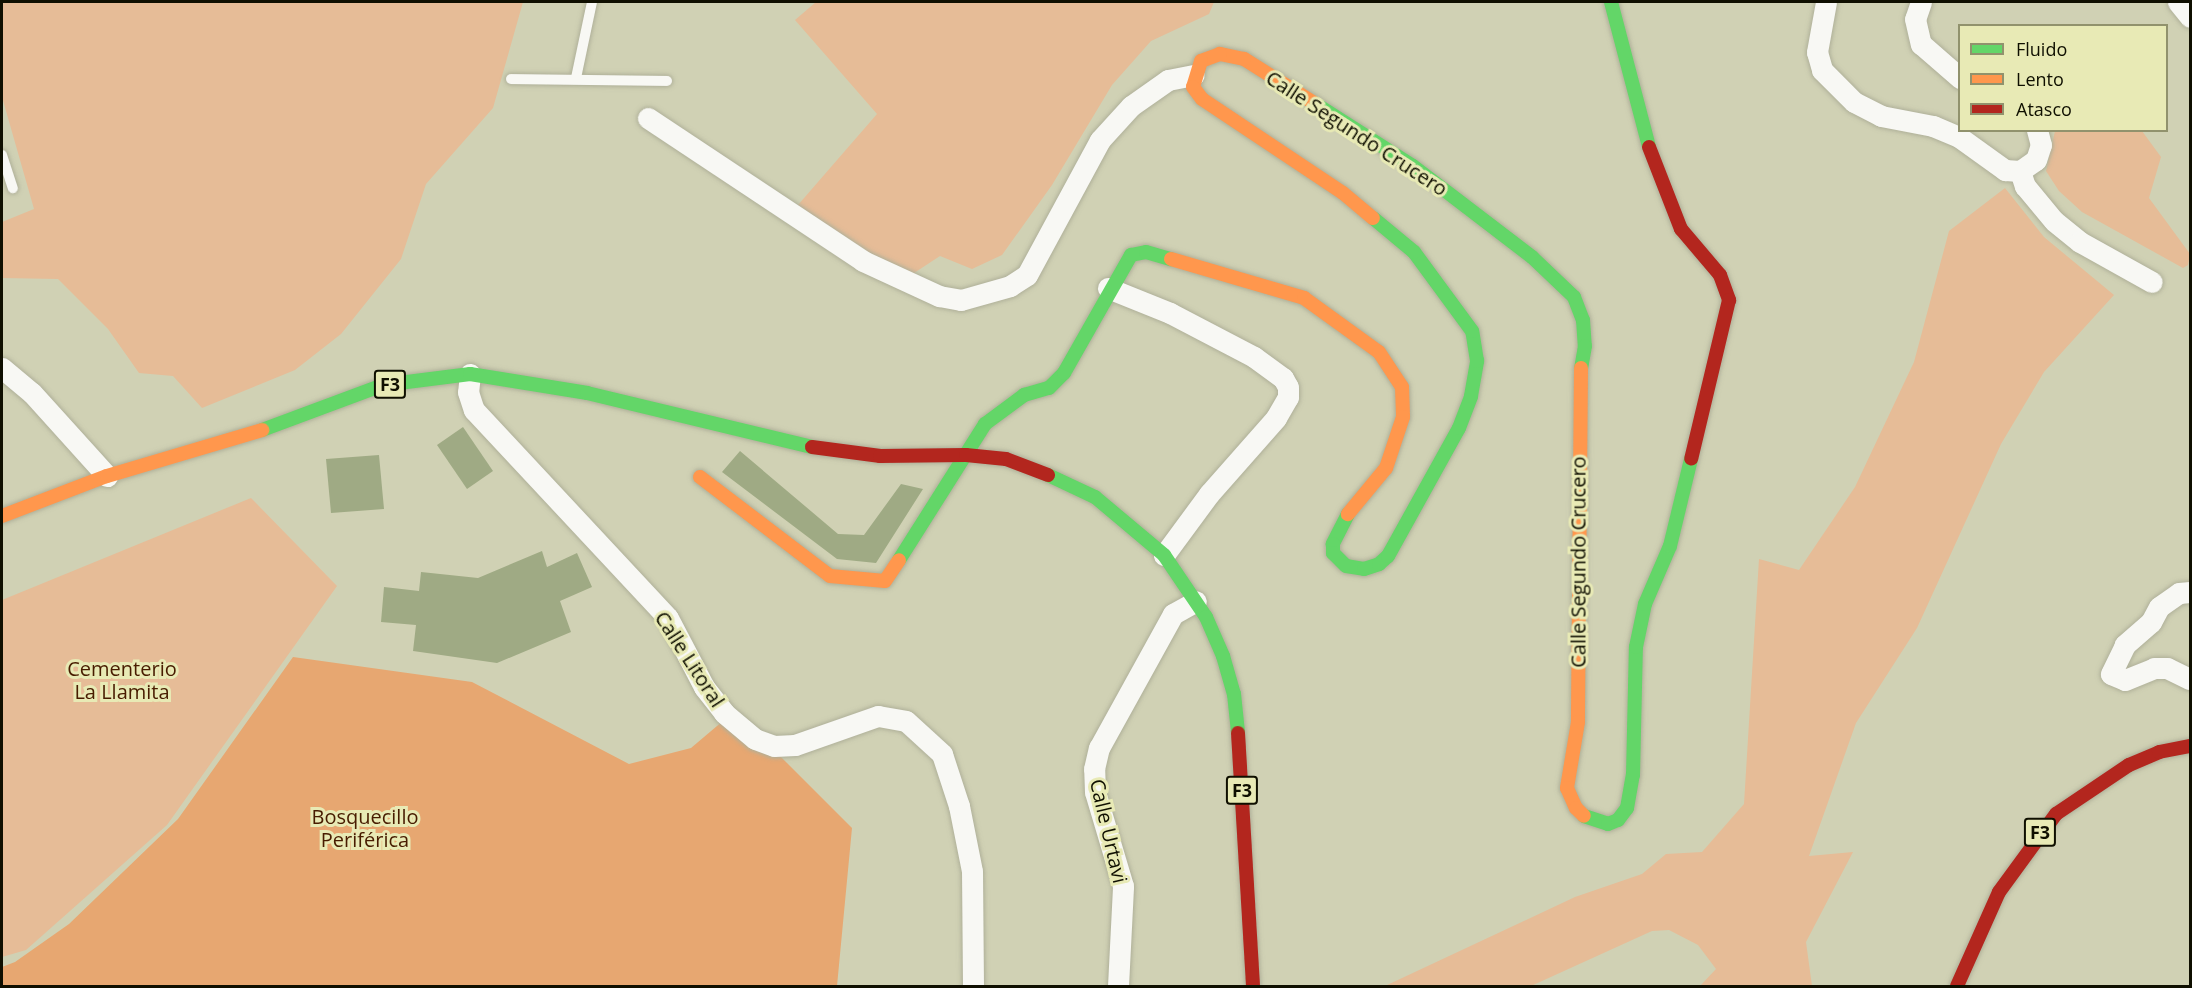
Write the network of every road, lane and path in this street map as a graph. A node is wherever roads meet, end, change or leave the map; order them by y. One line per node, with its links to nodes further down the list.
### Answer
1 (592, 2): 9 (lane)
2 (1611, 2): 7 (main road, Calle Segundo Crucero)
3 (1826, 2): 15 (street)
4 (1921, 2): 8 (street)
5 (2178, 2): 6 (street)
6 (2190, 17)
7 (1194, 75): 12 (street); 18 (main road)
8 (1958, 77)
9 (576, 78): 10 (lane); 11 (lane)
10 (511, 79)
11 (667, 81)
12 (648, 118)
13 (2038, 132): 15 (street)
14 (2, 155): 16 (lane)
15 (2020, 171): 17 (street)
16 (13, 188)
17 (2152, 282)
18 (1108, 288): 21 (main road); 25 (street)
19 (2, 368): 22 (street)
20 (470, 374): 21 (main road, F3); 22 (main road, F3); 30 (street, Calle Litoral)
21 (966, 455): 23 (main road); 25 (main road, F3)
22 (106, 476): 24 (main road, F3)
23 (700, 477)
24 (2, 516)
25 (1164, 555): 27 (main road, F3)
26 (2190, 592): 28 (street)
27 (1196, 601): 31 (street, Calle Urtavi); 32 (main road, F3)
28 (2190, 679)
29 (2190, 746): 33 (main road, F3)
30 (973, 987)
31 (1118, 987)
32 (1253, 987)
33 (1957, 987)

